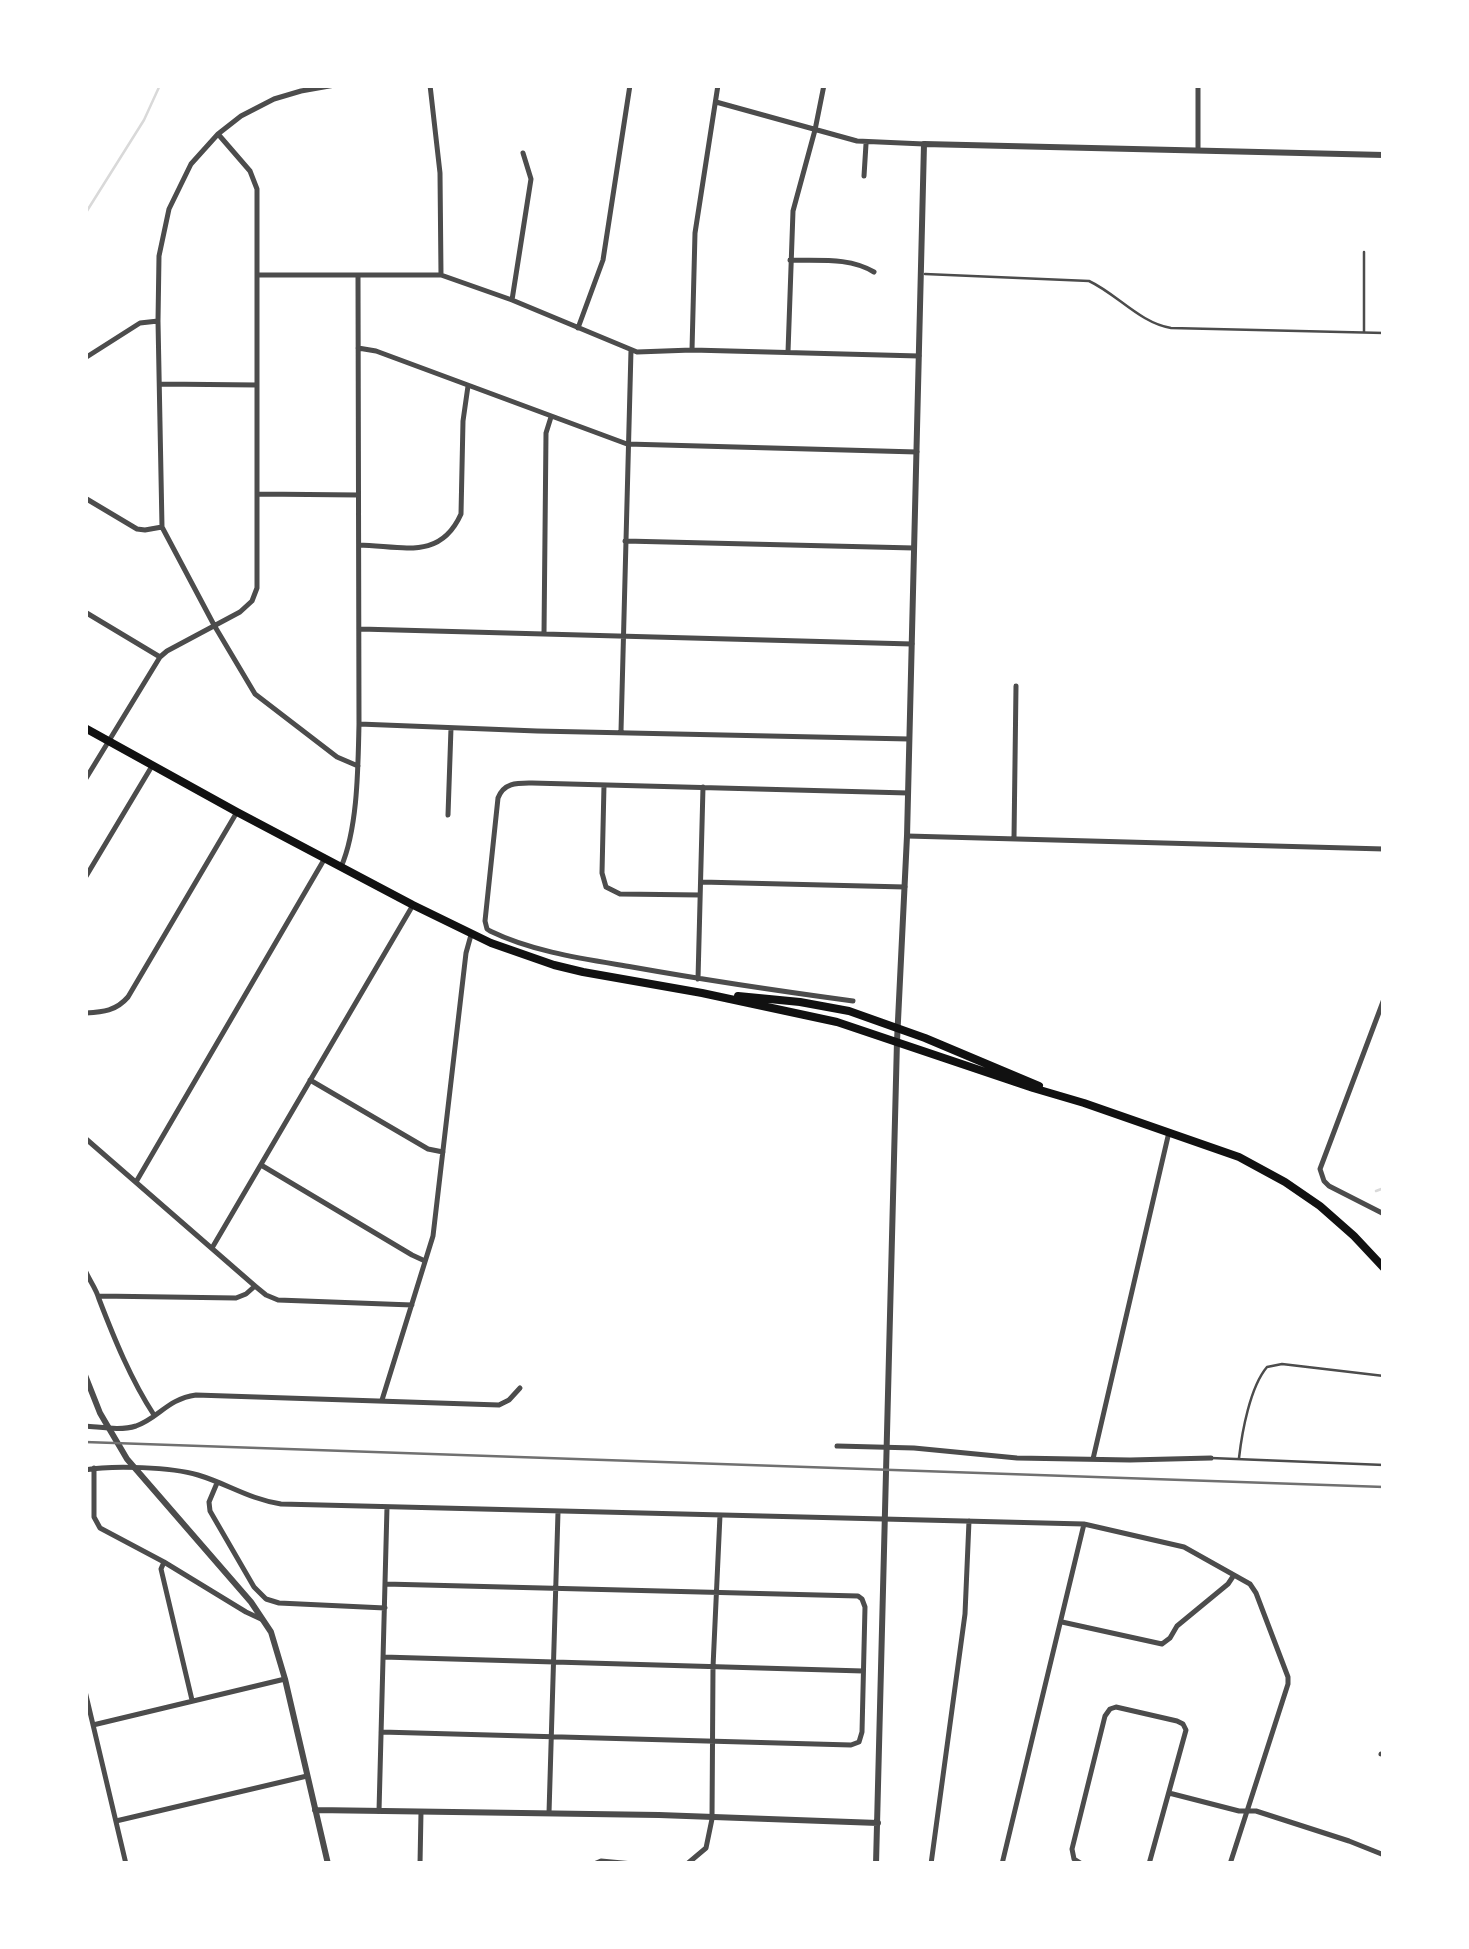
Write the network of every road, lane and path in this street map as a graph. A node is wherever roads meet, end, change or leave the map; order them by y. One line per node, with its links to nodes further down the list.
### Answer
1 (335, 85): 9 (street)
2 (430, 85): 21 (street)
3 (630, 85): 25 (street)
4 (718, 85): 7 (street)
5 (824, 85): 8 (street)
6 (1198, 85): 12 (street)
7 (716, 102): 8 (street); 30 (street)
8 (815, 130): 10 (street); 17 (street)
9 (218, 134): 22 (street); 24 (street)
10 (866, 142): 11 (street); 15 (street)
11 (924, 144): 12 (street); 19 (street)
12 (1198, 150): 14 (street)
13 (524, 153): 23 (street)
14 (1384, 155)
15 (864, 176)
16 (1364, 252): 26 (lane)
17 (790, 260): 18 (street); 31 (street)
18 (874, 272)
19 (921, 274): 26 (lane); 32 (street)
20 (358, 275): 21 (street); 22 (street); 28 (street)
21 (441, 275): 23 (street)
22 (257, 276): 35 (street)
23 (512, 300): 25 (street)
24 (158, 322): 33 (street); 34 (street)
25 (578, 328): 29 (street)
26 (1364, 332): 27 (lane)
27 (1384, 333)
28 (358, 348): 36 (street); 41 (street)
29 (631, 350): 30 (street); 38 (street)
30 (692, 350): 31 (street)
31 (788, 352): 32 (street)
32 (919, 356): 39 (street)
33 (85, 358)
34 (160, 384): 35 (street); 43 (street)
35 (257, 385): 40 (street)
36 (468, 386): 37 (street); 45 (street)
37 (551, 417): 38 (street); 50 (street)
38 (627, 444): 39 (street); 44 (street)
39 (918, 452): 46 (street)
40 (258, 494): 41 (street); 48 (street)
41 (358, 495): 45 (street)
42 (85, 498): 43 (street)
43 (162, 527): 48 (street)
44 (625, 540): 46 (street); 51 (street)
45 (359, 545): 49 (street)
46 (914, 548): 52 (street)
47 (85, 612): 53 (street)
48 (214, 625): 53 (street); 62 (street)
49 (360, 629): 50 (street); 55 (street)
50 (544, 634): 51 (street)
51 (624, 636): 52 (street); 58 (street)
52 (912, 644): 59 (street)
53 (160, 657): 60 (street)
54 (1016, 686): 70 (street)
55 (360, 724): 57 (street); 62 (street)
56 (85, 728): 60 (main road)
57 (451, 728): 58 (street); 68 (street)
58 (621, 731): 59 (street)
59 (910, 739): 66 (street)
60 (108, 741): 61 (main road); 63 (street)
61 (152, 766): 67 (main road); 74 (street)
62 (358, 766): 73 (street)
63 (85, 780)
64 (604, 784): 65 (street); 77 (street); 80 (street)
65 (703, 787): 66 (street); 75 (street)
66 (908, 793): 69 (street)
67 (237, 812): 72 (main road); 84 (street)
68 (448, 815)
69 (907, 836): 70 (street); 76 (street)
70 (1014, 838): 71 (street)
71 (1384, 849)
72 (325, 858): 73 (main road); 93 (street)
73 (341, 867): 78 (main road)
74 (85, 878)
75 (701, 882): 76 (street); 77 (street)
76 (906, 887): 85 (street)
77 (700, 895): 80 (street)
78 (413, 905): 79 (main road); 87 (street)
79 (471, 934): 81 (main road); 91 (street)
80 (698, 979): 83 (street)
81 (702, 993): 85 (main road); 86 (main road)
82 (1384, 999): 94 (street)
83 (854, 1000)
84 (85, 1013)
85 (898, 1027): 86 (street); 88 (main road)
86 (897, 1041): 88 (main road); 149 (street)
87 (310, 1080): 91 (street); 92 (street)
88 (1047, 1091): 89 (main road)
89 (1170, 1132): 97 (main road); 111 (street)
90 (85, 1138): 93 (street)
91 (444, 1152): 96 (street)
92 (261, 1165): 95 (street); 96 (street)
93 (136, 1182): 95 (street)
94 (1384, 1214)
95 (212, 1248): 99 (street)
96 (425, 1261): 101 (street)
97 (1384, 1268)
98 (85, 1270): 100 (street)
99 (255, 1286): 100 (street); 101 (street)
100 (99, 1296): 106 (street)
101 (412, 1305): 105 (street)
102 (85, 1375): 127 (street)
103 (1384, 1376): 110 (lane)
104 (520, 1388): 105 (street)
105 (382, 1400): 106 (street)
106 (154, 1415): 107 (street)
107 (85, 1426)
108 (837, 1446): 111 (street)
109 (1212, 1458): 110 (lane); 111 (street)
110 (1240, 1458): 112 (lane)
111 (1092, 1459)
112 (1384, 1465)
113 (94, 1468): 114 (street); 115 (street); 121 (street)
114 (85, 1470)
115 (218, 1483): 116 (street); 126 (street)
116 (388, 1507): 117 (street); 123 (street)
117 (558, 1511): 118 (street); 124 (street)
118 (720, 1515): 119 (street); 125 (street)
119 (970, 1521): 120 (street); 158 (street)
120 (1084, 1524): 122 (street); 128 (street)
121 (164, 1562): 127 (street); 135 (street)
122 (1234, 1575): 128 (street); 145 (street)
123 (385, 1584): 124 (street); 126 (street)
124 (555, 1588): 125 (street); 130 (street)
125 (717, 1592): 131 (street); 132 (street)
126 (385, 1608): 129 (street)
127 (264, 1620): 133 (street)
128 (1062, 1622): 159 (street)
129 (383, 1657): 130 (street); 137 (street)
130 (554, 1663): 131 (street); 138 (street)
131 (714, 1667): 132 (street); 139 (street)
132 (863, 1671): 139 (street)
133 (286, 1679): 135 (street); 140 (street)
134 (85, 1692): 136 (street)
135 (192, 1700): 136 (street)
136 (93, 1725): 148 (street)
137 (381, 1732): 138 (street); 143 (street)
138 (552, 1737): 139 (street); 146 (street)
139 (713, 1742): 147 (street)
140 (308, 1776): 142 (street); 148 (street)
141 (1169, 1793): 145 (street); 160 (street); 161 (street)
142 (316, 1810): 143 (street); 153 (street)
143 (379, 1810): 144 (street)
144 (421, 1811): 146 (street); 154 (street)
145 (1247, 1811): 150 (street); 162 (street)
146 (549, 1813): 147 (street)
147 (712, 1818): 149 (street); 157 (street)
148 (116, 1821): 152 (street)
149 (878, 1823): 151 (street)
150 (1384, 1854)
151 (878, 1862)
152 (126, 1864)
153 (328, 1864)
154 (420, 1864)
155 (594, 1864): 156 (street)
156 (633, 1864)
157 (687, 1864)
158 (930, 1864)
159 (1002, 1864)
160 (1082, 1864)
161 (1149, 1864)
162 (1230, 1864)

